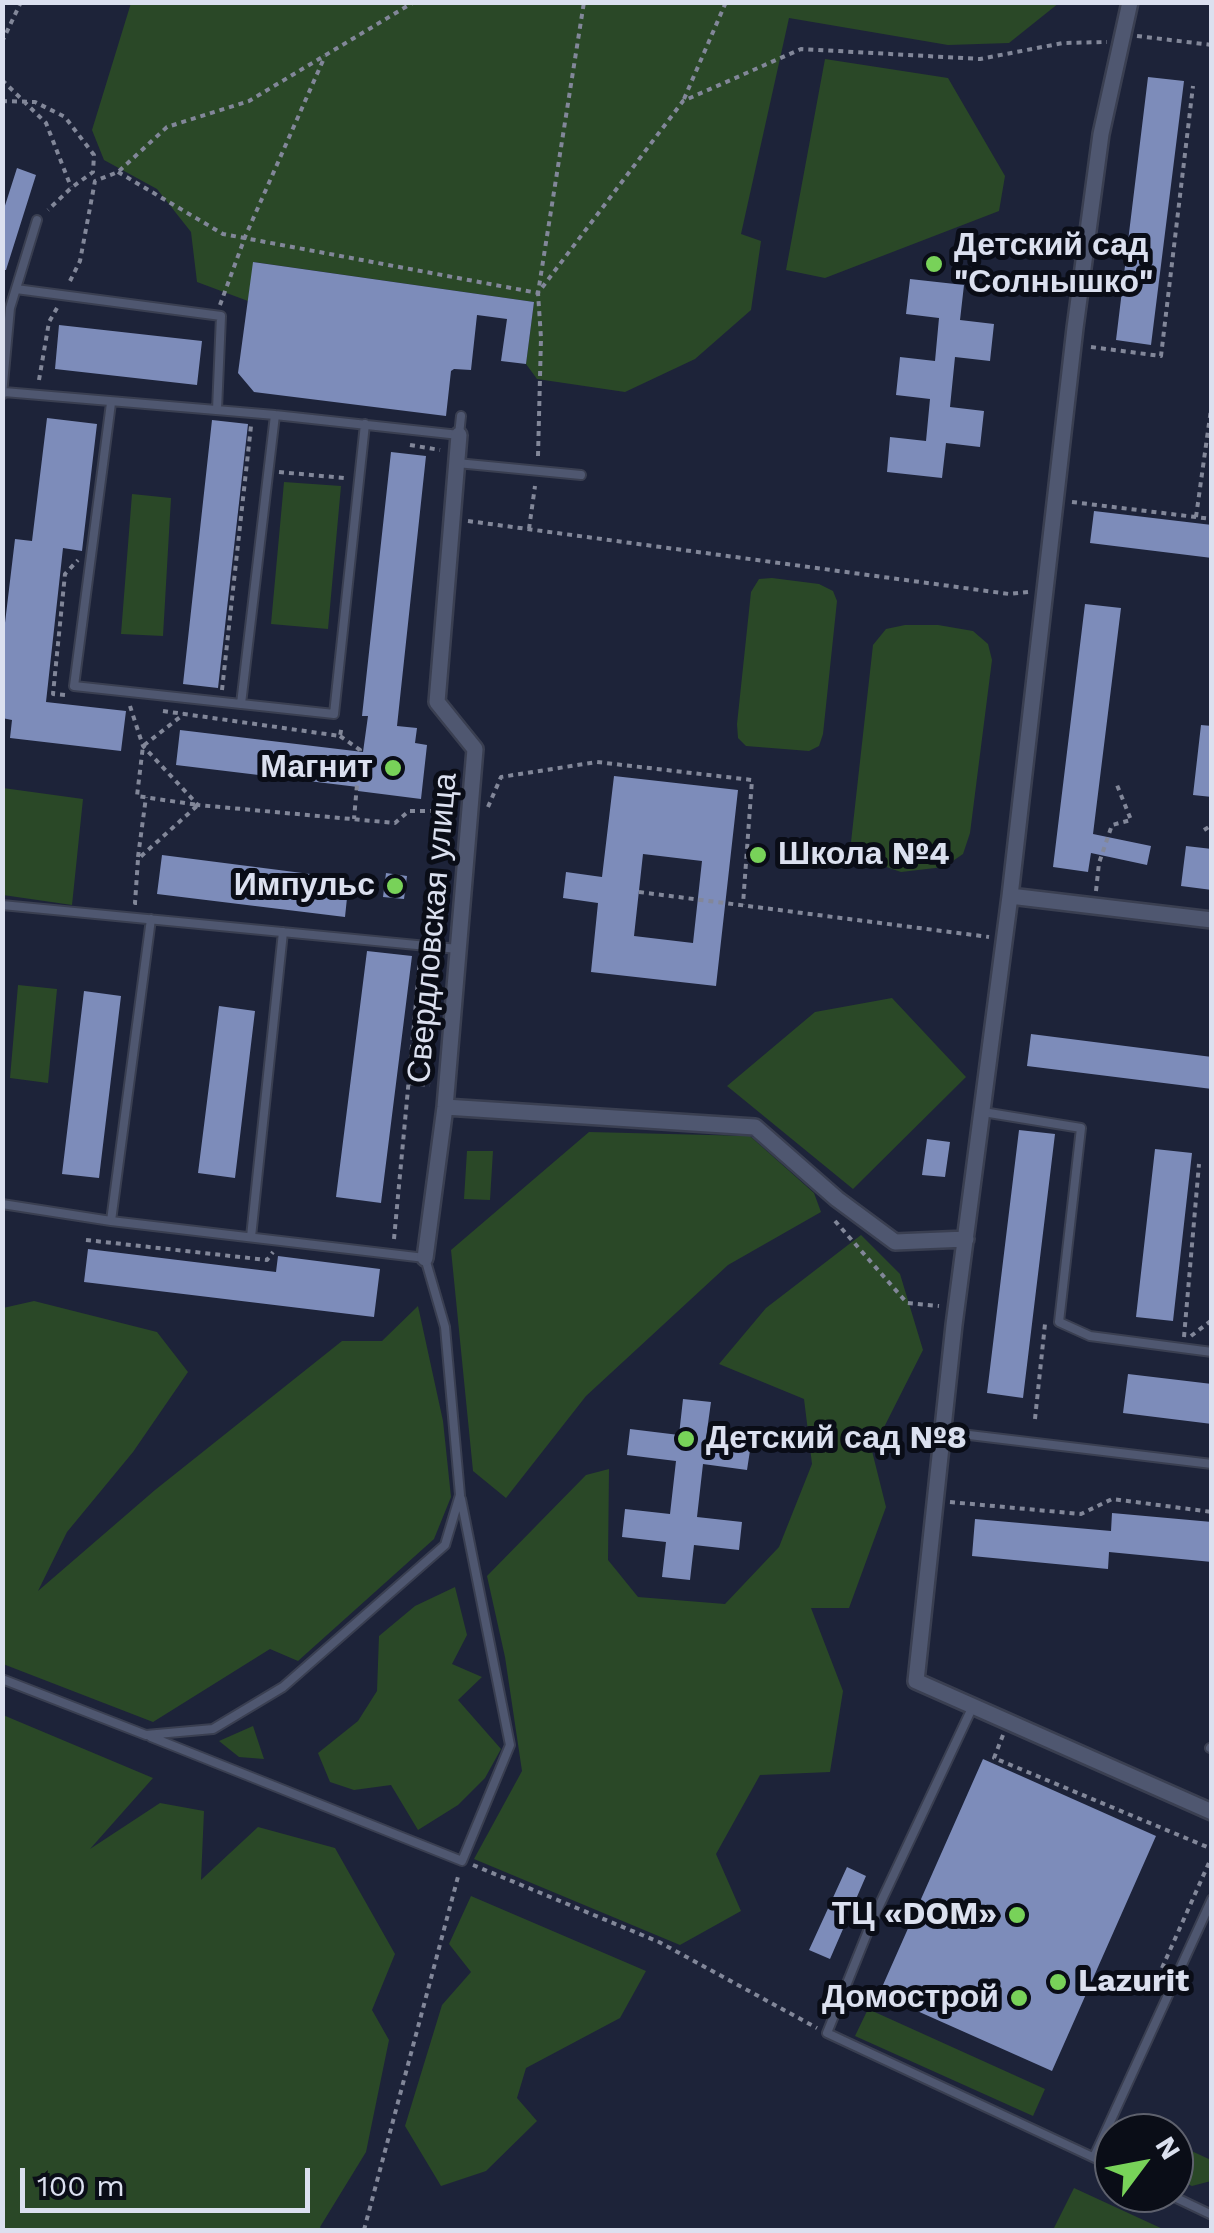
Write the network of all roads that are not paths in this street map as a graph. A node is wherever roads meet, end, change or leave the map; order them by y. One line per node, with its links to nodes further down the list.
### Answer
1 (1130, 2): 14 (street)
2 (37, 220): 3 (lane)
3 (16, 289): 4 (lane); 6 (lane)
4 (3, 393): 5 (lane)
5 (111, 403): 6 (lane); 13 (lane)
6 (217, 410): 7 (lane)
7 (276, 414): 9 (lane); 13 (lane)
8 (461, 416): 10 (lane)
9 (365, 424): 10 (lane); 13 (lane)
10 (459, 435): 11 (street, Свердловская улица)
11 (457, 462): 12 (lane); 19 (street, Свердловская улица)
12 (581, 475)
13 (242, 704)
14 (1010, 896): 17 (street); 21 (street)
15 (2, 905): 16 (lane)
16 (151, 919): 18 (lane); 23 (lane)
17 (1212, 920)
18 (283, 932): 19 (lane); 24 (lane)
19 (458, 949): 20 (street, Свердловская улица)
20 (445, 1107): 25 (street); 26 (street, Свердловская улица)
21 (982, 1112): 25 (street); 27 (lane)
22 (2, 1204): 23 (lane)
23 (111, 1221): 24 (lane)
24 (251, 1237): 26 (lane)
25 (966, 1238): 28 (street)
26 (426, 1258): 30 (lane)
27 (1212, 1352)
28 (944, 1432): 29 (lane); 32 (street)
29 (1212, 1464)
30 (460, 1495): 33 (lane); 33 (lane)
31 (2, 1679): 33 (lane)
32 (973, 1706): 34 (street); 37 (lane)
33 (146, 1735)
34 (1212, 1812)
35 (1212, 1899): 36 (lane)
36 (1115, 2113)
37 (1094, 2158)

